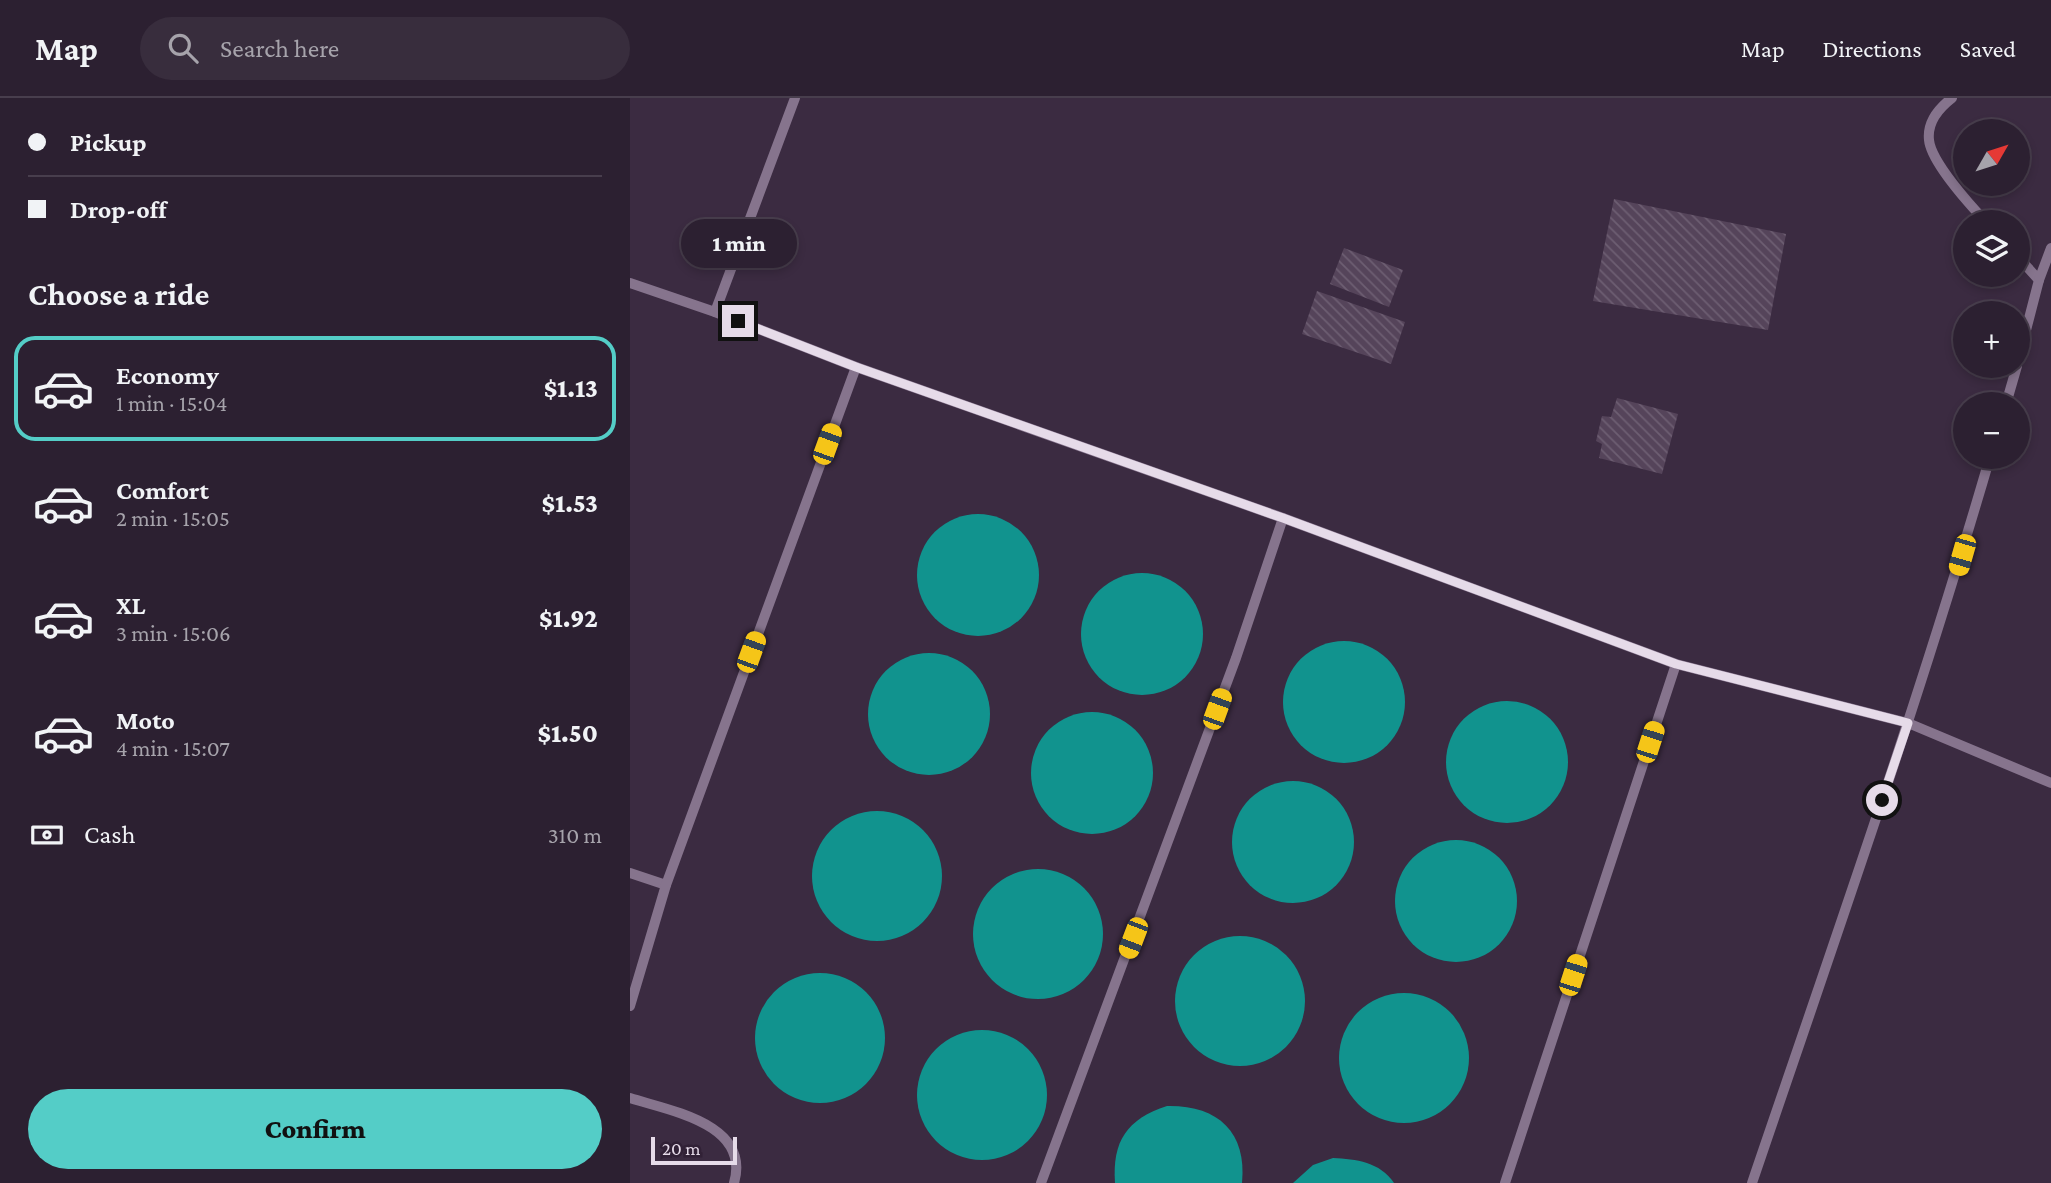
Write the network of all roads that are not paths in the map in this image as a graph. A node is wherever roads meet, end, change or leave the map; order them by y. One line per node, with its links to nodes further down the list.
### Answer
1 (795, 98): 8 (lane)
2 (1952, 98): 3 (lane)
3 (1976, 210)
4 (2051, 248): 6 (lane)
5 (2030, 270): 6 (lane)
6 (2039, 280): 9 (lane)
7 (630, 283): 8 (lane)
8 (715, 312): 10 (lane)
9 (2030, 314)
10 (856, 367): 12 (lane); 17 (lane)
11 (1986, 469): 14 (lane)
12 (1283, 518): 13 (lane); 21 (lane)
13 (1676, 664): 14 (lane); 22 (lane)
14 (1908, 723): 15 (lane); 23 (lane)
15 (2051, 783)
16 (630, 873): 17 (lane)
17 (666, 886): 18 (lane)
18 (630, 1006)
19 (630, 1098): 20 (lane)
20 (734, 1183)
21 (1041, 1183)
22 (1505, 1183)
23 (1752, 1183)

